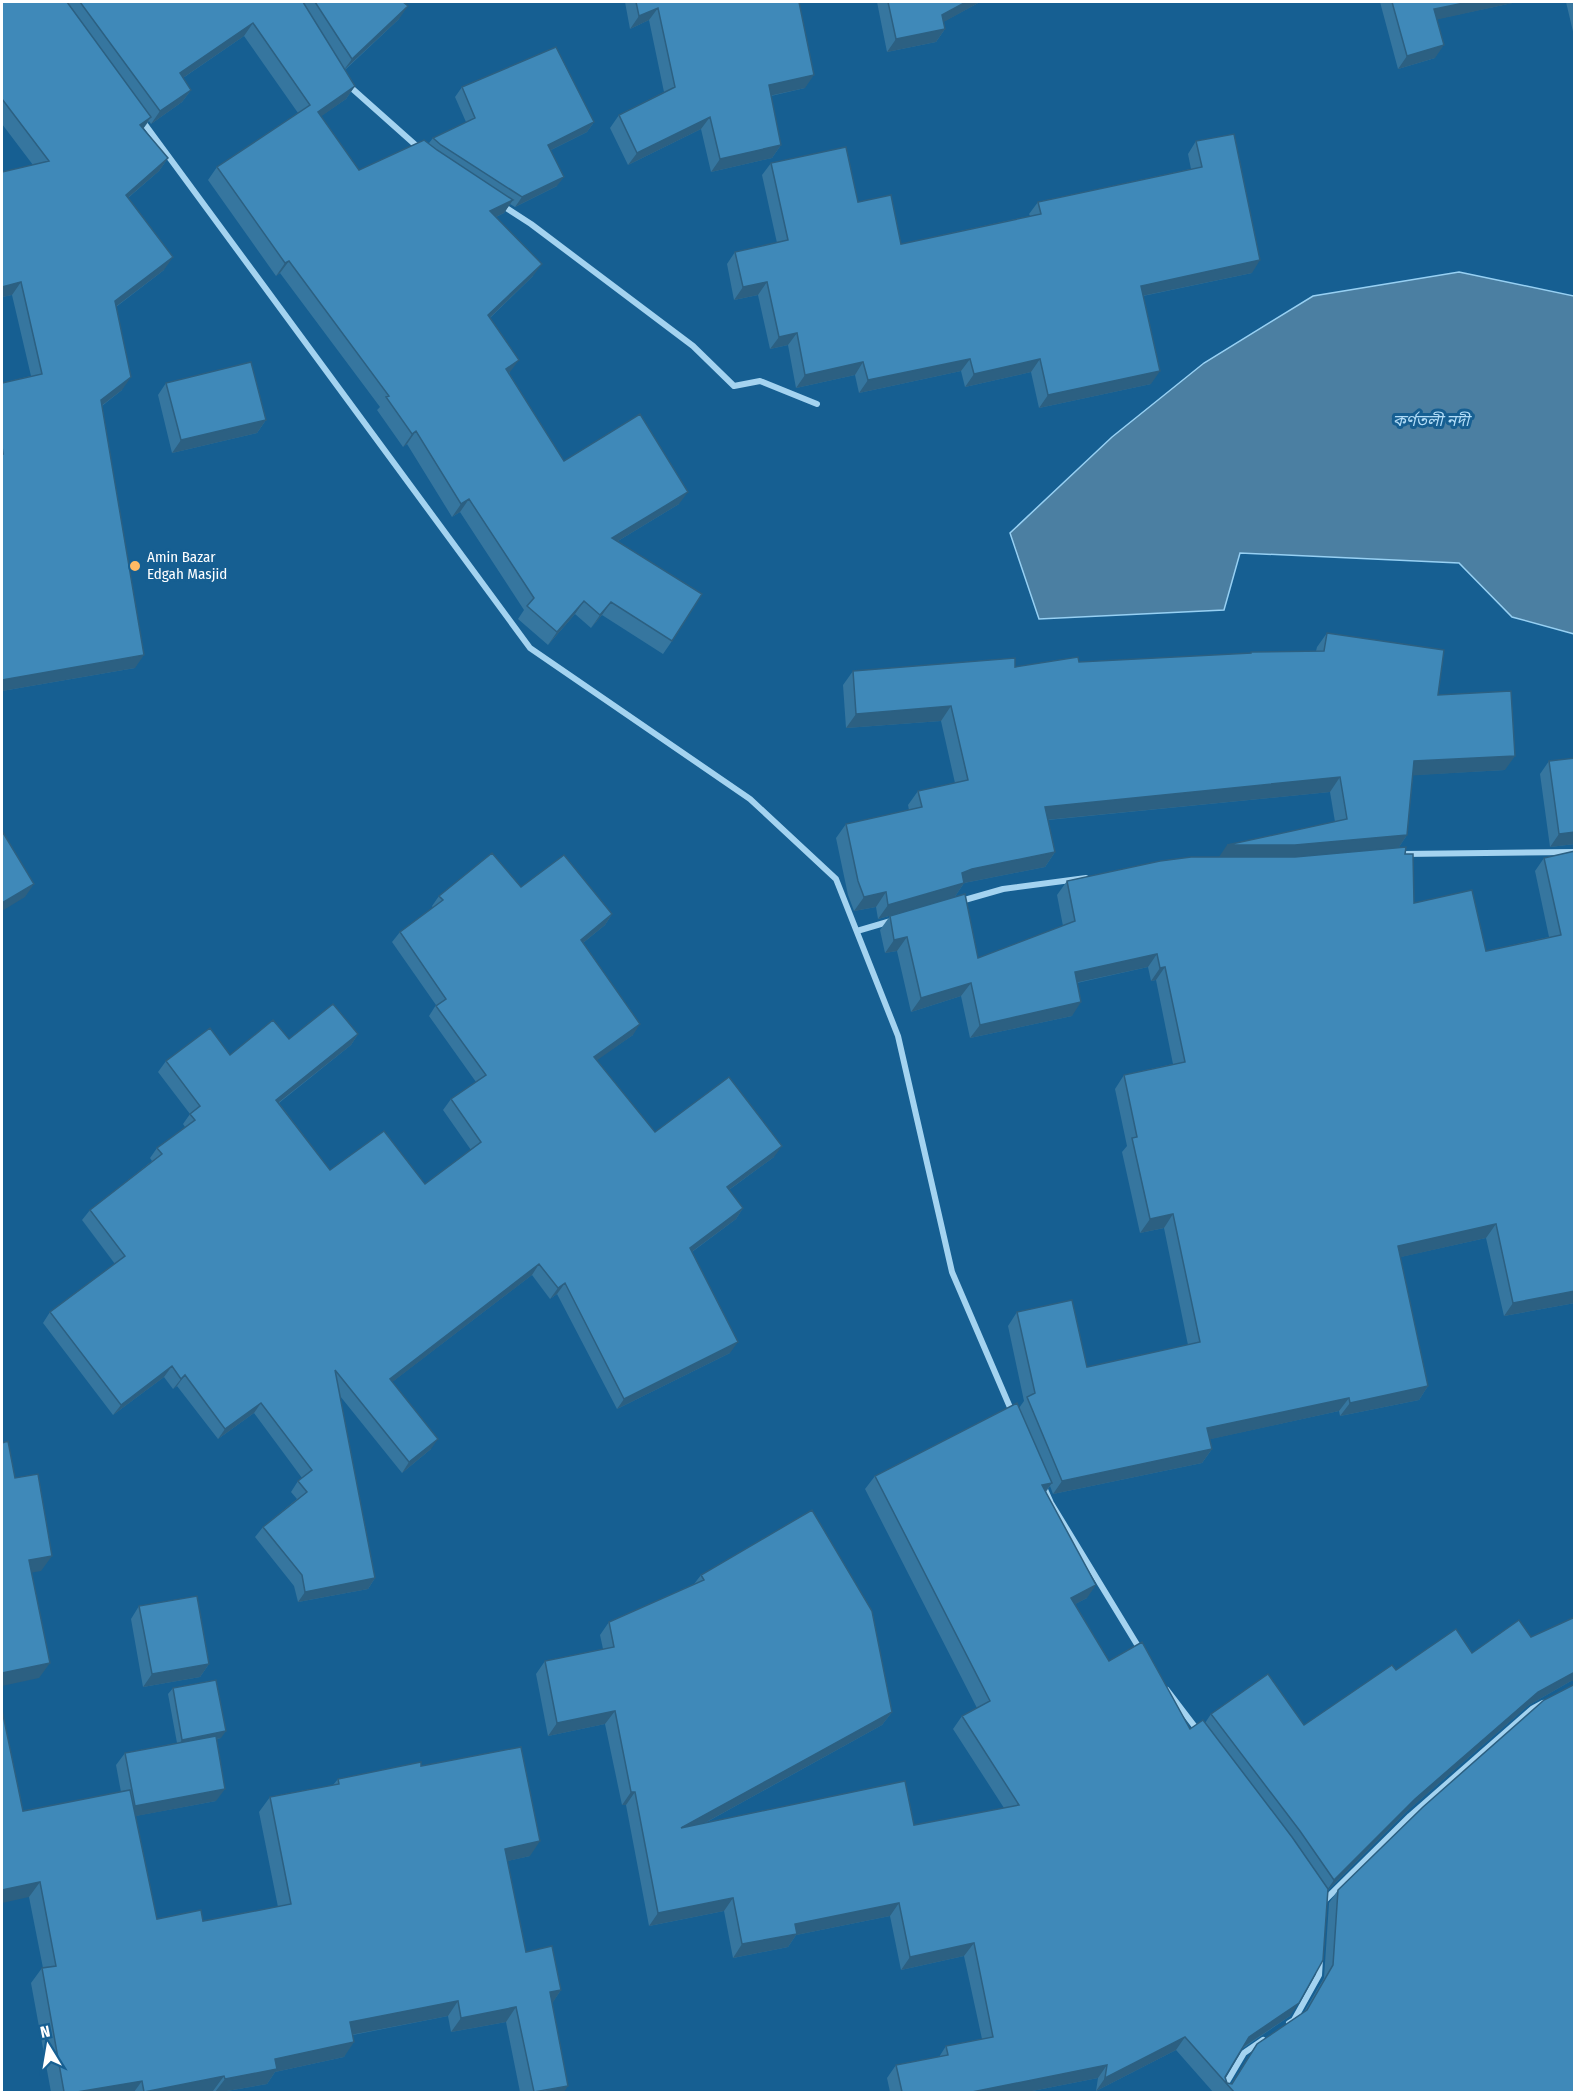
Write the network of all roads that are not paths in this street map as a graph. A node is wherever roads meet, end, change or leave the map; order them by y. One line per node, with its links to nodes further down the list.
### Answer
1 (344, 82): 3 (street)
2 (136, 112): 11 (street)
3 (422, 151)
4 (495, 200): 5 (street)
5 (817, 404)
6 (1575, 852): 7 (street)
7 (1395, 855)
8 (1098, 876): 9 (street)
9 (958, 902)
10 (902, 918): 11 (street)
11 (857, 931): 12 (street)
12 (1013, 1415)
13 (1041, 1481): 14 (street)
14 (1144, 1655)
15 (1164, 1685): 17 (street)
16 (1549, 1700): 19 (street)
17 (1207, 1743)
18 (1318, 1892): 19 (street)
19 (1324, 1901): 20 (street)
20 (1323, 1912)
21 (1320, 1954): 22 (street)
22 (1286, 2025)
23 (1269, 2036): 24 (street)
24 (1221, 2092)

